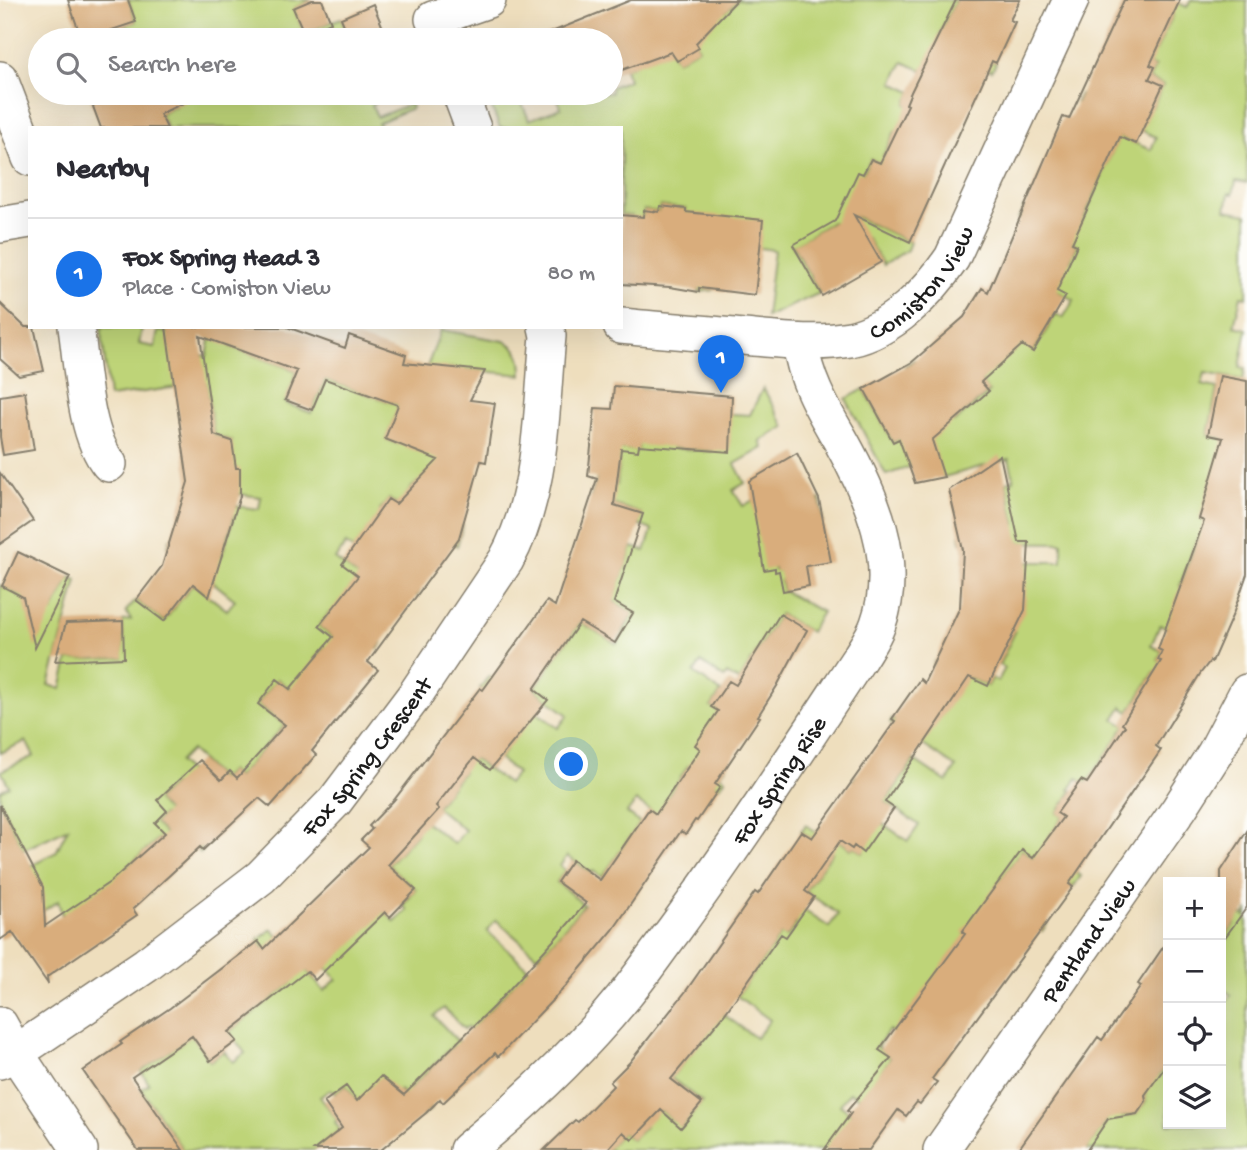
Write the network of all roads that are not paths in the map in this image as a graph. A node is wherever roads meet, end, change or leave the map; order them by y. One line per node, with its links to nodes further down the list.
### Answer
1 (488, 0): 3 (street)
2 (1071, 0): 13 (street, Comiston View)
3 (433, 20)
4 (0, 79): 7 (street)
5 (464, 105): 6 (street)
6 (472, 126)
7 (28, 153)
8 (28, 220): 9 (street)
9 (0, 225)
10 (623, 326): 13 (street, Comiston View)
11 (76, 329): 14 (street)
12 (546, 329): 16 (street, Fox Spring Crescent)
13 (800, 342): 18 (street, Fox Spring Rise)
14 (109, 464)
15 (1247, 692): 19 (street, Pentland View)
16 (5, 1046): 17 (street)
17 (80, 1150)
18 (467, 1150)
19 (941, 1150)

